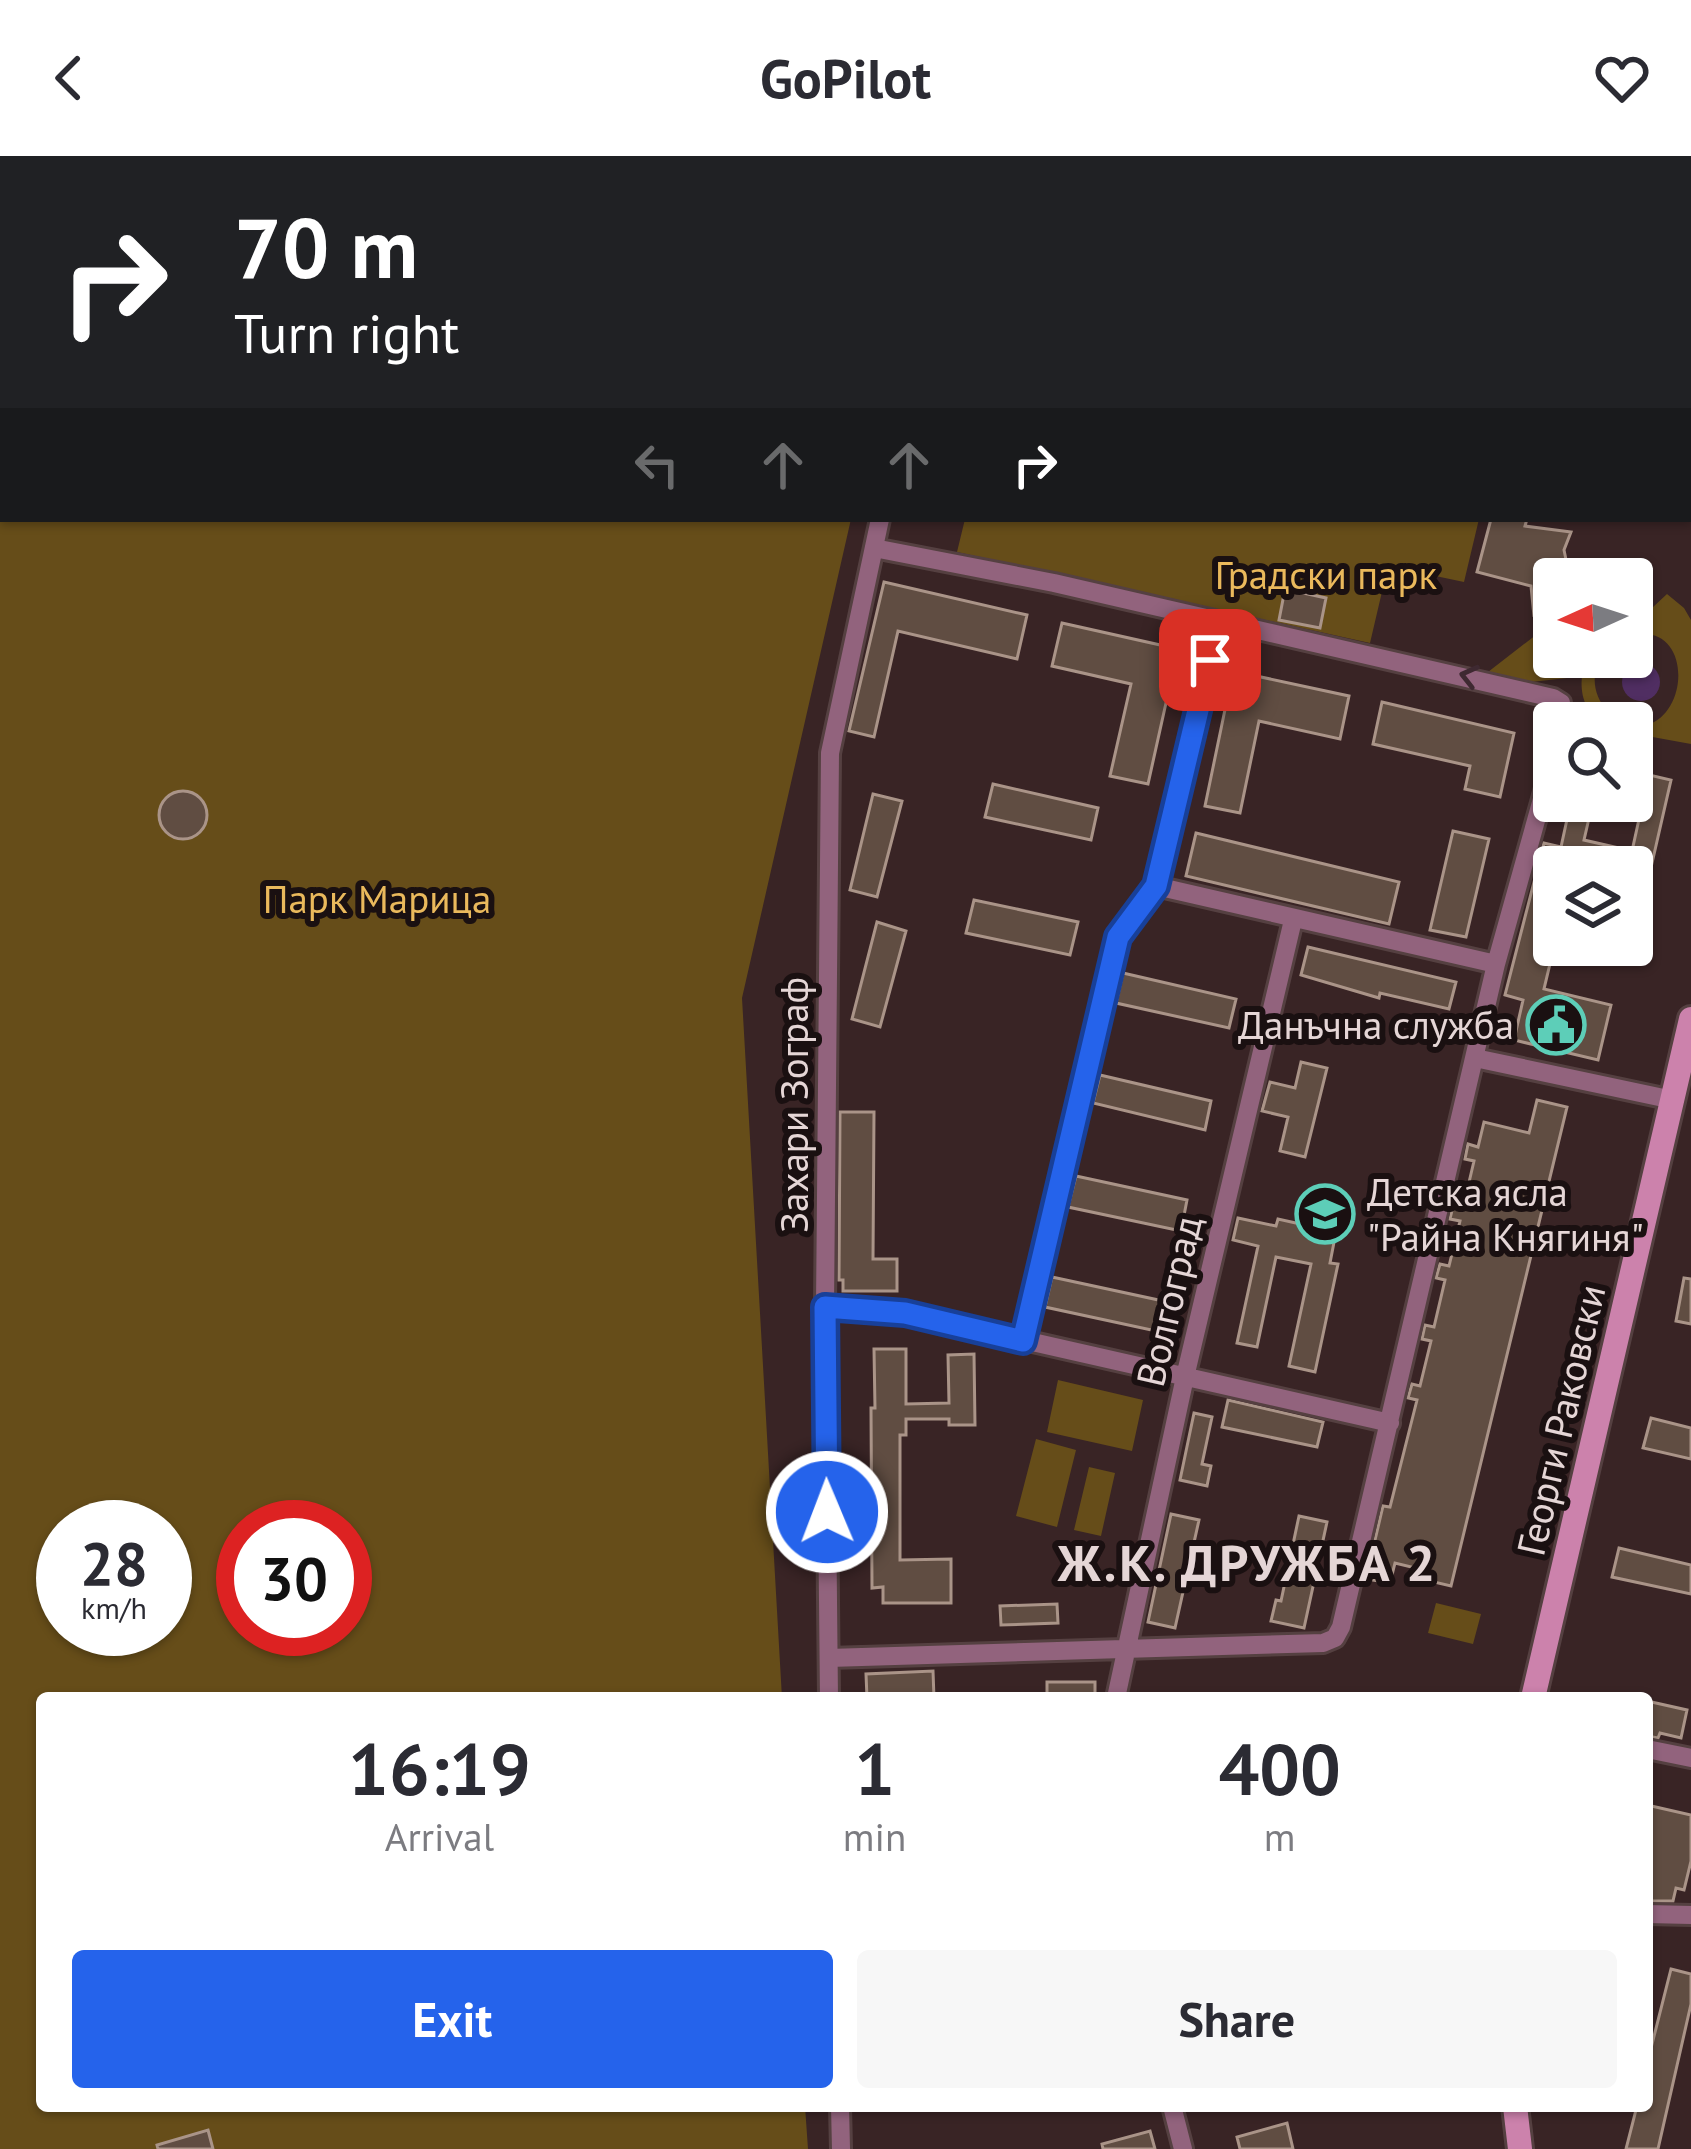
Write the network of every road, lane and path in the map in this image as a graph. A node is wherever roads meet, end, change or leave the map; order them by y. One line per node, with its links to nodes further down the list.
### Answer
1 (879, 522): 2 (street, Захари Зограф)
2 (874, 548): 3 (street); 12 (street, Захари Зограф)
3 (1219, 621): 4 (street, one-way to 3); 6 (street)
4 (1558, 702)
5 (1536, 822): 8 (street)
6 (1156, 886): 7 (street); 13 (street)
7 (1293, 920): 8 (street); 14 (street, Волгоград)
8 (1496, 964): 10 (street)
9 (1691, 1019): 11 (street, Георги Раковски)
10 (1475, 1058): 11 (street); 15 (street)
11 (1673, 1100): 20 (street, Георги Раковски)
12 (825, 1307): 13 (street); 17 (street, Захари Зограф)
13 (1023, 1341): 14 (street)
14 (1185, 1377): 15 (street); 16 (street, Волгоград)
15 (1390, 1423): 16 (street)
16 (1130, 1648): 17 (street); 19 (street, Волгоград)
17 (829, 1658): 18 (street, Захари Зограф)
18 (830, 1692)
19 (1118, 1692)
20 (1534, 1692)
21 (1653, 1750): 22 (street)
22 (1691, 1758)
23 (1653, 1914): 24 (street)
24 (1691, 1915)
25 (840, 2112): 28 (street)
26 (1174, 2112): 29 (street)
27 (1516, 2112): 30 (street)
28 (841, 2149)
29 (1183, 2149)
30 (1520, 2149)

